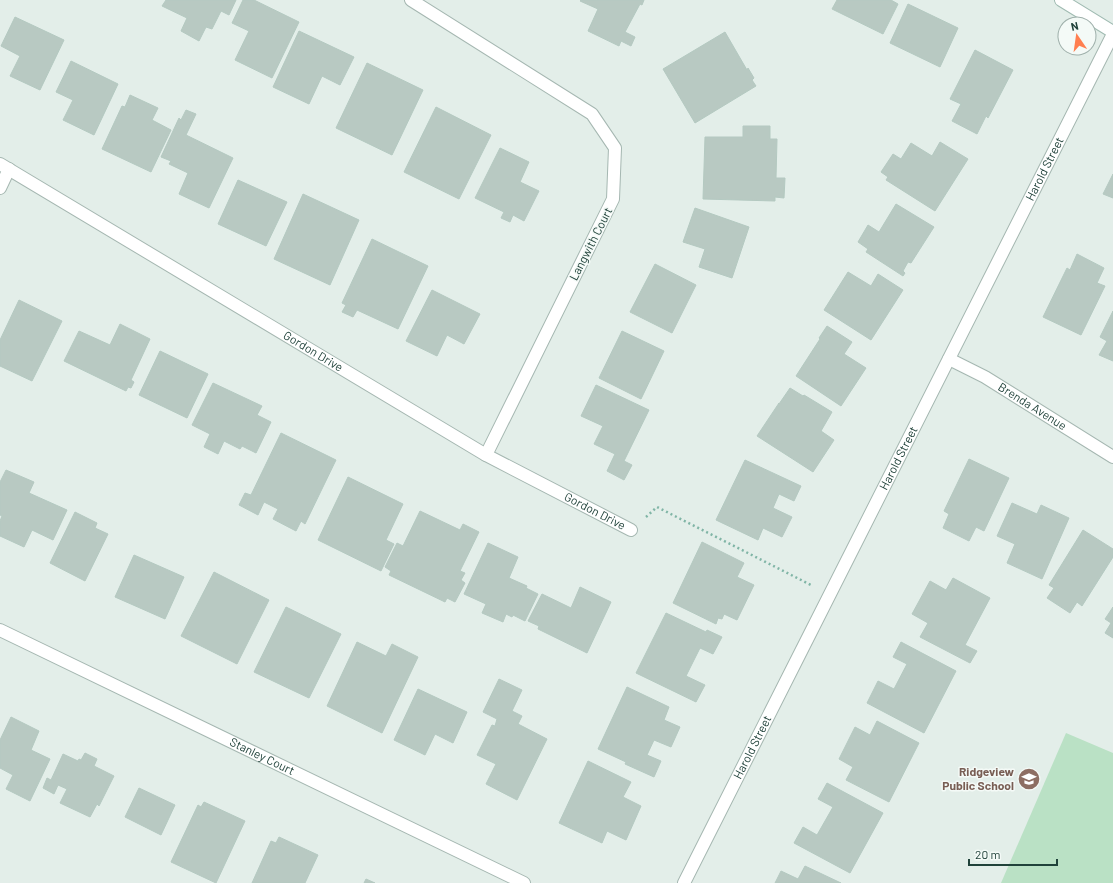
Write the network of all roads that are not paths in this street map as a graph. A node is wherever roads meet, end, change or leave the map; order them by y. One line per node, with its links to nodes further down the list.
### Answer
1 (411, 0): 7 (street, Langwith Court)
2 (1061, 0): 3 (street)
3 (1113, 33): 6 (street, Harold Street)
4 (5, 166): 5 (street); 7 (street, Gordon Drive)
5 (0, 188)
6 (949, 359): 8 (street, Brenda Avenue); 12 (street, Harold Street)
7 (486, 455): 9 (street, Gordon Drive)
8 (1113, 457)
9 (631, 530)
10 (0, 630): 11 (street, Stanley Court)
11 (524, 883)
12 (684, 883)

